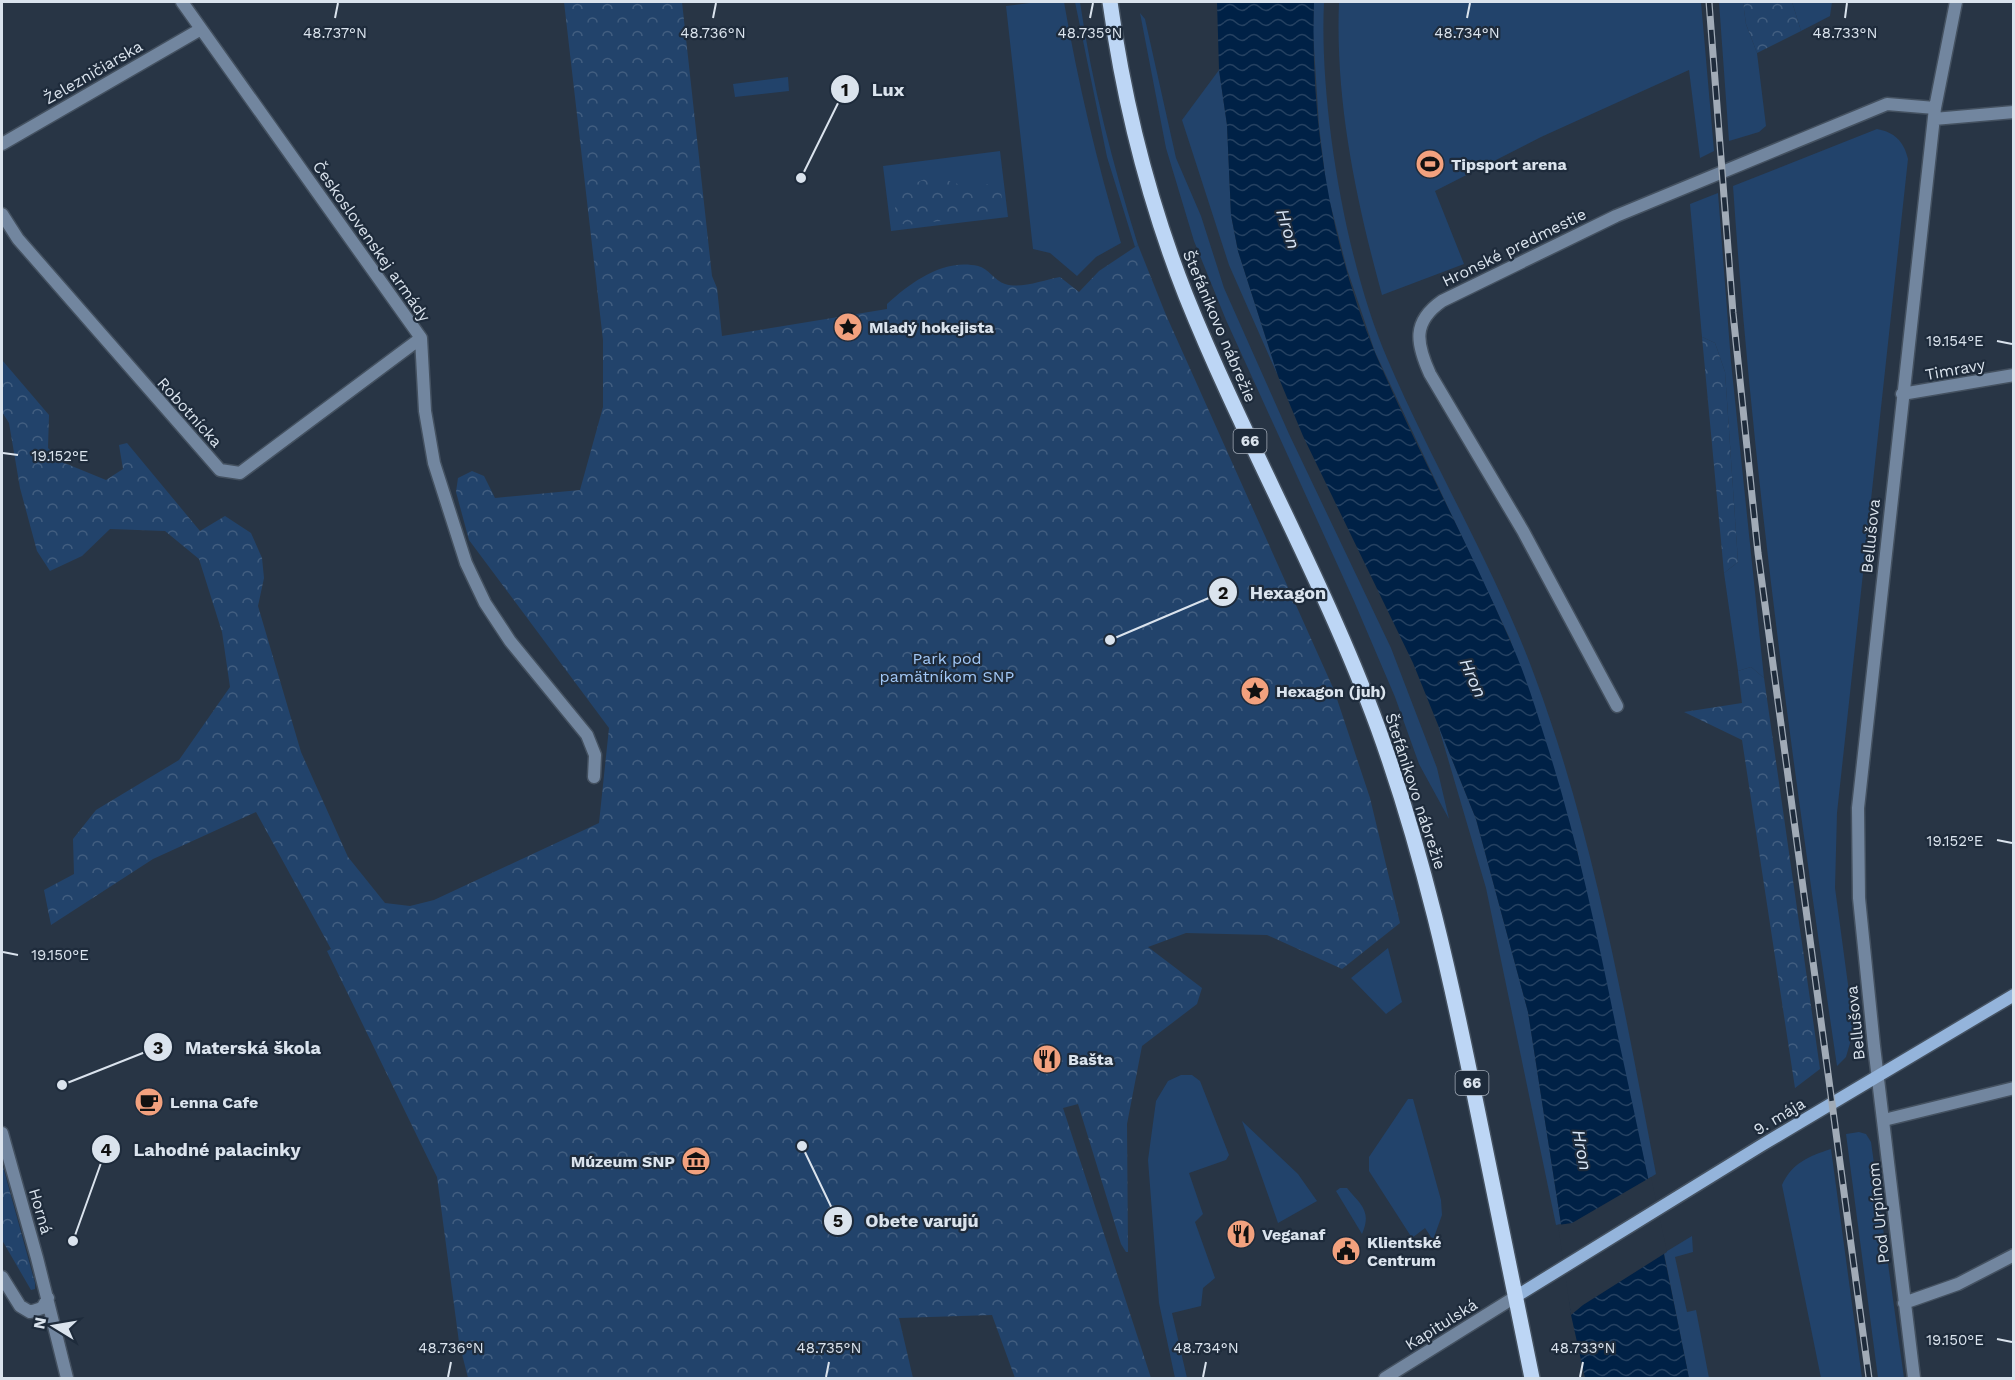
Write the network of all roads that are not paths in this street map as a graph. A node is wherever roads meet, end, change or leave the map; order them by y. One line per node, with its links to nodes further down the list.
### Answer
1 (182, 2): 4 (street, Československej armády)
2 (1110, 2): 21 (main road, Štefánikovo nábrežie / 66)
3 (1956, 2): 6 (street, Bellušova)
4 (201, 29): 7 (street, Železničiarska); 9 (street, Československej armády)
5 (2013, 112): 6 (street, Hronské predmestie)
6 (1934, 114): 11 (street, Bellušova); 12 (street, Hronské predmestie)
7 (2, 144)
8 (2, 214): 9 (street, Robotnícka)
9 (421, 338): 13 (street, Československej armády)
10 (2013, 375): 11 (street, Timravy)
11 (1902, 394): 15 (street, Bellušova)
12 (1617, 706)
13 (594, 777)
14 (2013, 996): 15 (main road, 9. mája)
15 (1877, 1076): 17 (street, Pod Urpínom); 21 (main road, 9. mája)
16 (2013, 1088): 17 (street)
17 (1884, 1120): 23 (street, Pod Urpínom)
18 (2, 1133): 22 (street, Horná)
19 (2013, 1255): 23 (street)
20 (2, 1277): 22 (street)
21 (1515, 1297): 25 (street, Kapitulská); 26 (main road, Štefánikovo nábrežie / 66)
22 (48, 1298): 24 (street, Horná)
23 (1904, 1303): 27 (street, Pod Urpínom)
24 (67, 1378)
25 (1385, 1378)
26 (1532, 1378)
27 (1914, 1378)

